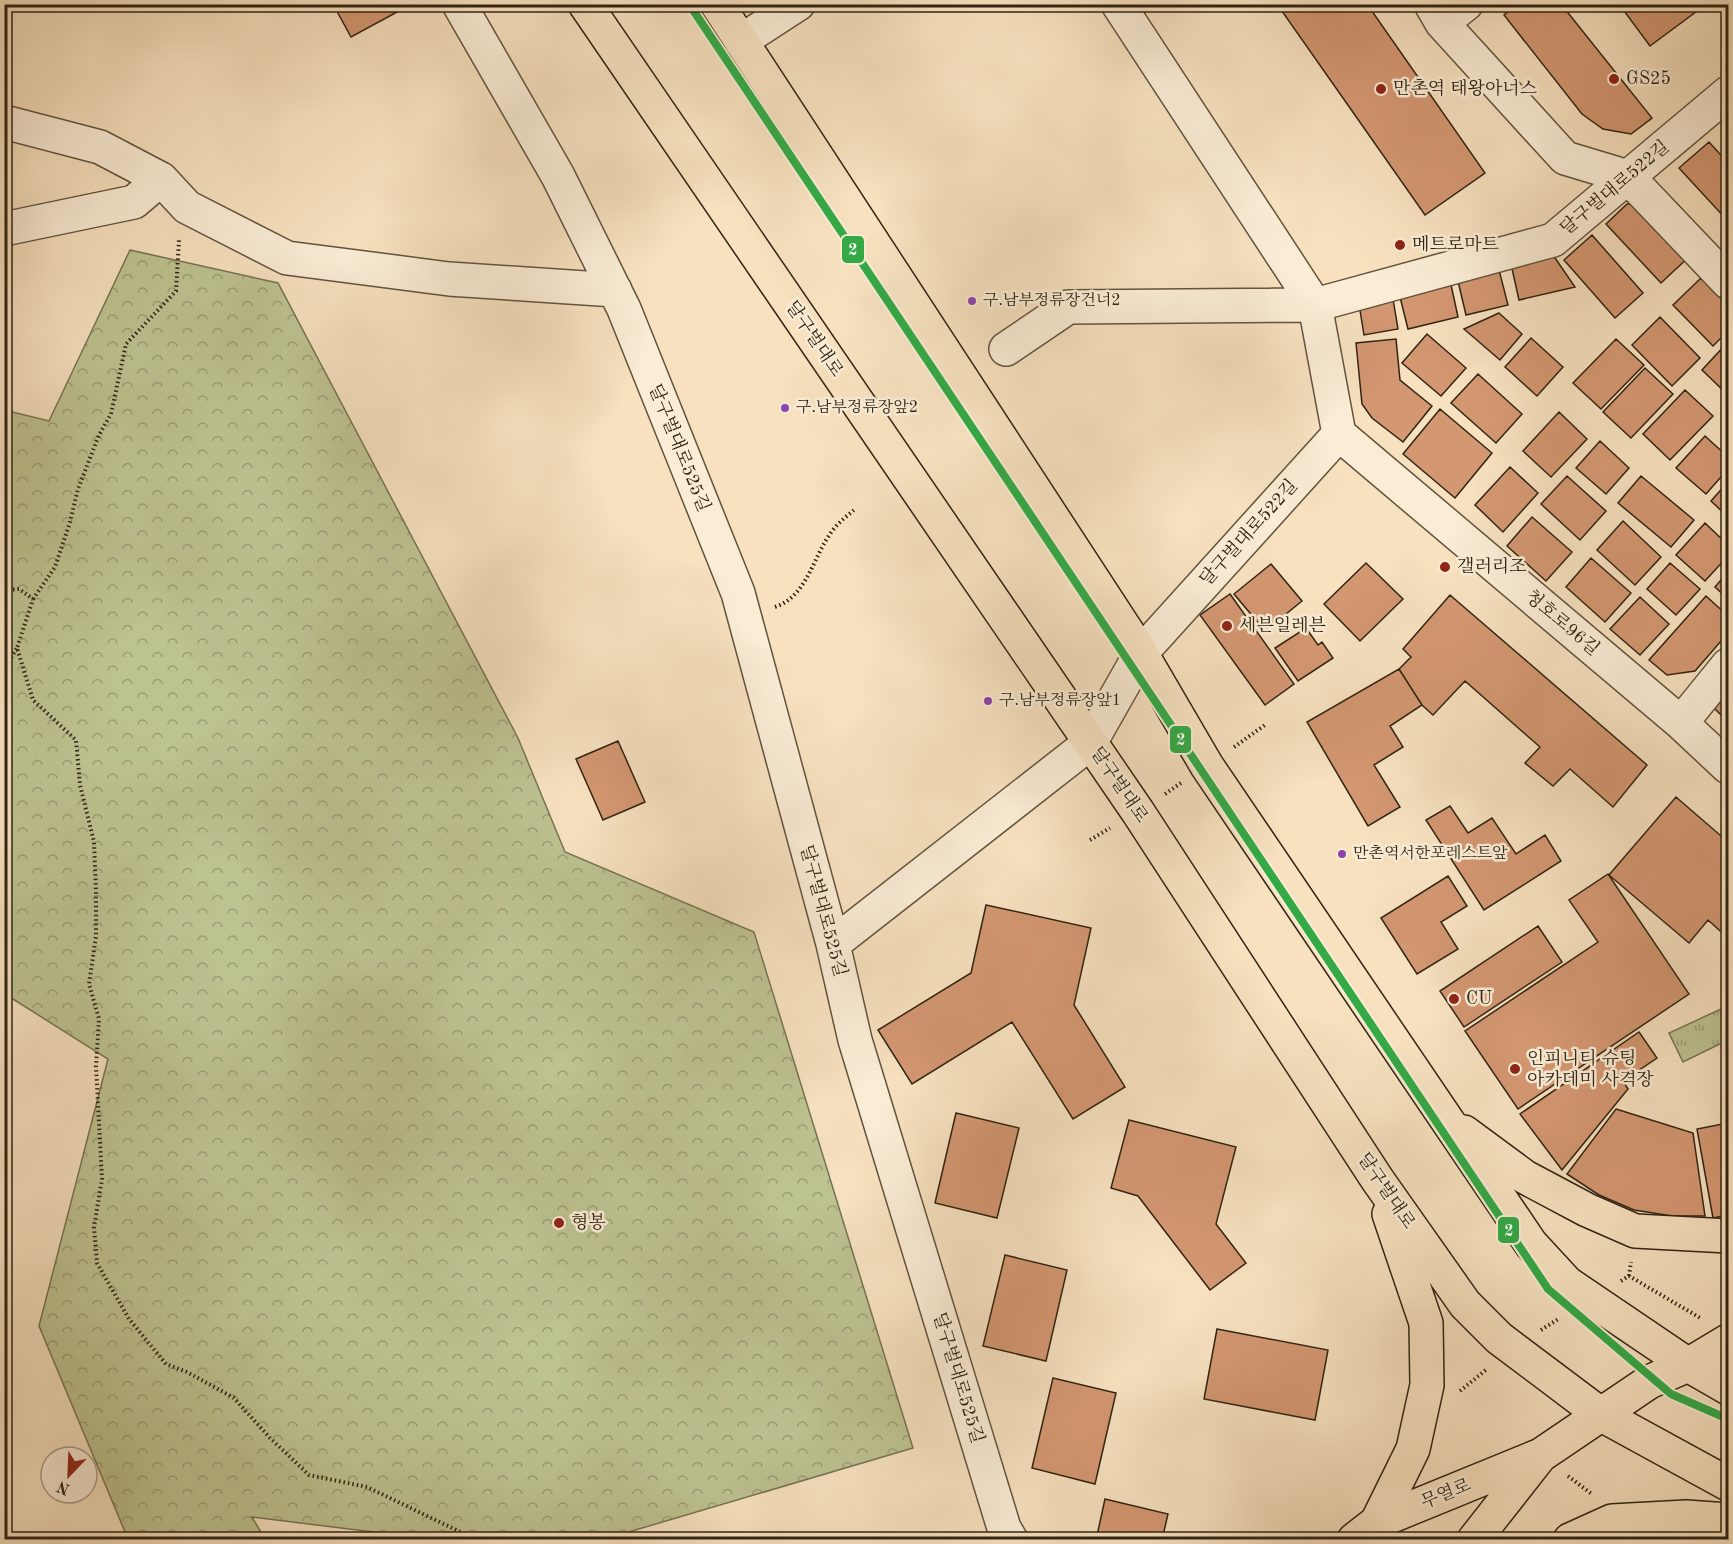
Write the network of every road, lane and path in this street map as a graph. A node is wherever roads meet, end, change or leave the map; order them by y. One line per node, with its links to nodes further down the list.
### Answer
1 (459, 4): 15 (street, 달구벌대로525길)
2 (585, 4): 28 (main road, 달구벌대로)
3 (717, 4): 7 (main road)
4 (798, 4): 7 (street)
5 (1118, 4): 16 (street)
6 (1446, 11): 10 (street)
7 (741, 41): 24 (main road)
8 (1728, 93): 10 (street, 달구벌대로522길)
9 (4, 122): 11 (street)
10 (1628, 177): 14 (street); 16 (street, 달구벌대로522길)
11 (161, 179): 12 (street); 13 (street)
12 (187, 207): 15 (street); 21 (path)
13 (4, 229)
14 (1728, 282)
15 (615, 290): 22 (street, 달구벌대로525길)
16 (1315, 304): 17 (street); 18 (street)
17 (1006, 349)
18 (1339, 434): 24 (street, 달구벌대로522길); 27 (street, 청호로96길)
19 (854, 510): 22 (path)
20 (4, 590): 21 (path)
21 (33, 599): 23 (path)
22 (744, 616): 30 (street, 달구벌대로525길)
23 (17, 648): 26 (path); 42 (path)
24 (1141, 653): 28 (street, 달구벌대로522길); 31 (main road)
25 (1728, 665): 27 (street)
26 (4, 669)
27 (1681, 723): 29 (street, 청호로96길)
28 (1090, 744): 30 (street); 32 (main road, 달구벌대로)
29 (1728, 767)
30 (833, 944): 43 (street, 달구벌대로525길)
31 (1444, 1117): 33 (main road); 35 (main road)
32 (1377, 1179): 37 (main road, 달구벌대로); 41 (main road)
33 (1728, 1236)
34 (1728, 1341): 35 (main road, 무열로)
35 (1688, 1365): 36 (main road); 37 (main road, 무열로)
36 (1728, 1388)
37 (1600, 1414): 38 (main road, 무열로); 39 (main road, 달구벌대로)
38 (1541, 1455): 41 (main road, 무열로); 44 (main road, 무열로)
39 (1728, 1484)
40 (1728, 1520): 45 (main road)
41 (1365, 1531)
42 (477, 1539)
43 (1011, 1539)
44 (1474, 1539)
45 (1570, 1539)

